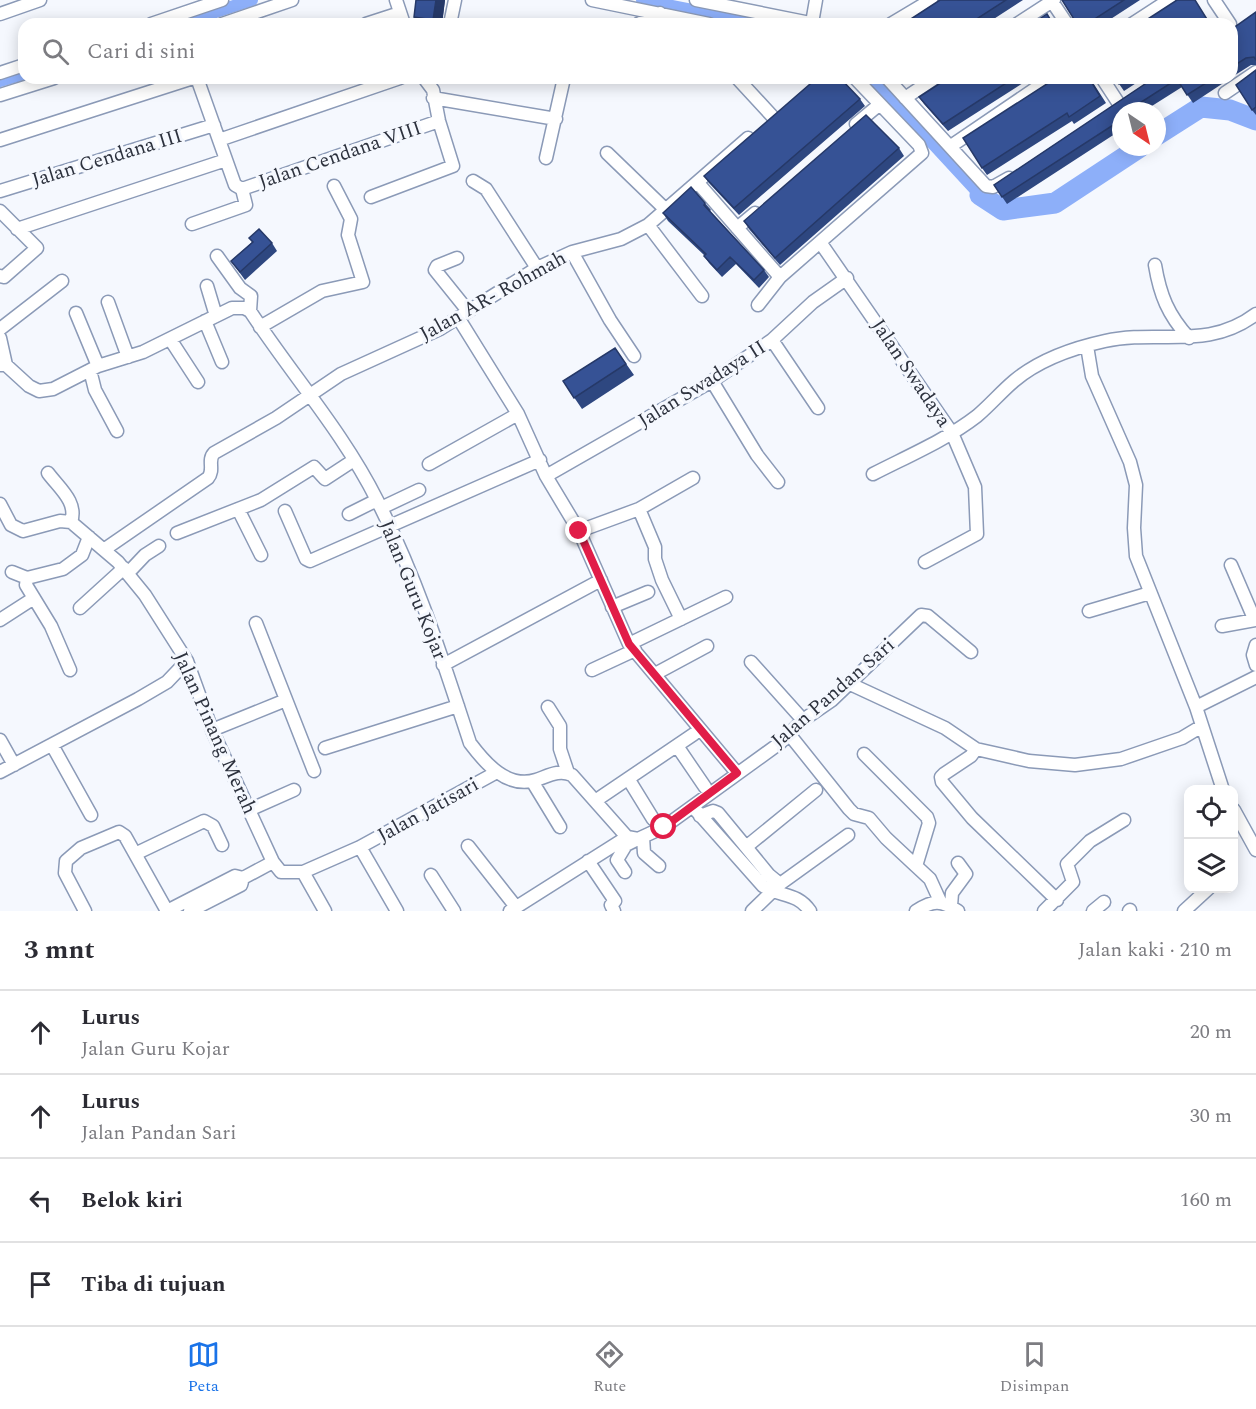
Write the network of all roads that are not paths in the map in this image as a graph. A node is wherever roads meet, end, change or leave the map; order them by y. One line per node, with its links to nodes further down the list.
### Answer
1 (40, 0): 15 (street)
2 (222, 0): 13 (street)
3 (292, 0): 17 (street)
4 (396, 0): 18 (street)
5 (455, 0): 19 (street)
6 (592, 0): 14 (street)
7 (696, 0): 22 (street)
8 (816, 0): 23 (street)
9 (1052, 0): 25 (street); 26 (street)
10 (1169, 0): 27 (street)
11 (1214, 0): 28 (street)
12 (925, 2): 24 (street)
13 (188, 6): 16 (street)
14 (660, 13): 20 (street); 21 (street)
15 (0, 14)
16 (163, 18)
17 (240, 18)
18 (402, 18)
19 (451, 18)
20 (650, 18)
21 (682, 18)
22 (784, 18)
23 (814, 18)
24 (900, 18)
25 (1026, 18)
26 (1063, 18)
27 (1141, 18)
28 (1227, 18)
29 (18, 66): 30 (street)
30 (2, 68)
31 (1256, 72): 44 (street)
32 (35, 84): 45 (street)
33 (176, 84): 53 (street)
34 (197, 84): 51 (street)
35 (382, 84): 54 (street)
36 (563, 84): 49 (street)
37 (742, 84): 61 (street, Jalan AR- Rohmah)
38 (861, 84): 48 (street)
39 (892, 84): 46 (street)
40 (926, 84): 46 (street)
41 (1042, 84): 55 (street)
42 (1106, 84): 47 (street)
43 (434, 89): 49 (street); 50 (street)
44 (1225, 93)
45 (0, 95)
46 (905, 98): 55 (street)
47 (1118, 102)
48 (880, 104): 52 (street); 73 (street)
49 (556, 119): 57 (street)
50 (438, 122): 63 (street, Jalan Cendana VIII); 65 (street)
51 (214, 125): 54 (street); 64 (street, Jalan Cendana III)
52 (843, 136)
53 (0, 140)
54 (219, 140): 58 (street)
55 (951, 146): 59 (street)
56 (607, 153): 67 (street)
57 (546, 158)
58 (226, 160): 63 (street); 72 (street)
59 (1018, 172)
60 (473, 181): 78 (street)
61 (698, 183): 67 (street, Jalan AR- Rohmah); 71 (street)
62 (334, 186): 92 (street)
63 (242, 189): 69 (street)
64 (0, 191)
65 (371, 197)
66 (764, 205): 71 (street)
67 (665, 209): 70 (street, Jalan AR- Rohmah)
68 (0, 211): 72 (street)
69 (192, 224)
70 (648, 225): 74 (street, Jalan AR- Rohmah); 84 (street)
71 (737, 228): 80 (street)
72 (17, 229): 79 (street)
73 (820, 242): 80 (street); 81 (street, Jalan Swadaya)
74 (572, 252): 78 (street, Jalan AR- Rohmah); 99 (street)
75 (217, 256): 87 (street, Jalan Guru Kojar)
76 (457, 258): 90 (street)
77 (1155, 265): 95 (street)
78 (537, 268): 90 (street, Jalan AR- Rohmah)
79 (0, 276)
80 (780, 276): 86 (street)
81 (848, 278): 97 (street, Jalan Swadaya II); 110 (street, Jalan Swadaya)
82 (62, 281): 93 (street)
83 (207, 286): 91 (street)
84 (702, 296)
85 (108, 302): 100 (street)
86 (758, 305)
87 (250, 311): 91 (street); 92 (street, Jalan Guru Kojar)
88 (76, 313): 103 (street)
89 (1256, 314): 95 (street, Jalan Swadaya)
90 (463, 315): 106 (street, Jalan AR- Rohmah); 108 (street)
91 (211, 319): 96 (street); 101 (street)
92 (260, 327): 106 (street, Jalan Guru Kojar)
93 (0, 329)
94 (0, 338): 102 (street)
95 (1189, 338): 98 (street, Jalan Swadaya)
96 (170, 339): 100 (street); 105 (street)
97 (772, 340): 104 (street, Jalan Swadaya II); 107 (street)
98 (1087, 346): 110 (street, Jalan Swadaya); 141 (street)
99 (634, 356)
100 (128, 357): 103 (street)
101 (222, 362)
102 (3, 365): 103 (street)
103 (94, 368): 109 (street)
104 (712, 381): 116 (street, Jalan Swadaya II); 118 (street)
105 (198, 382)
106 (309, 393): 111 (street, Jalan Guru Kojar); 132 (street, Jalan AR- Rohmah)
107 (818, 408)
108 (518, 414): 112 (street); 113 (street)
109 (117, 430)
110 (952, 433): 115 (street); 134 (street)
111 (354, 460): 121 (street, Jalan Guru Kojar); 122 (street)
112 (540, 460): 116 (street); 127 (street)
113 (429, 464)
114 (48, 473): 126 (street)
115 (873, 474)
116 (546, 476): 128 (street)
117 (693, 478): 123 (street)
118 (777, 482)
119 (419, 490): 121 (street)
120 (0, 504): 126 (street)
121 (379, 504): 125 (street); 127 (street, Jalan Guru Kojar)
122 (238, 509): 129 (street); 133 (street)
123 (639, 509): 128 (street); 148 (street)
124 (285, 511): 127 (street)
125 (349, 514)
126 (71, 522): 130 (street, Jalan Pinang Merah)
127 (388, 524): 159 (street, Jalan Guru Kojar)
128 (579, 531): 139 (street)
129 (177, 533)
130 (89, 537): 132 (street, Jalan Pinang Merah); 138 (street)
131 (159, 546): 136 (street)
132 (105, 549): 136 (street, Jalan Pinang Merah)
133 (261, 555)
134 (925, 562)
135 (1231, 565): 147 (street)
136 (126, 571): 144 (street); 157 (street, Jalan Pinang Merah)
137 (12, 572): 138 (street)
138 (27, 578): 143 (street)
139 (601, 580): 145 (street); 159 (street)
140 (648, 592): 145 (street)
141 (1150, 593): 146 (street); 168 (street)
142 (726, 597): 148 (street)
143 (34, 598): 149 (street); 161 (street)
144 (80, 608)
145 (612, 608): 155 (street)
146 (1089, 611)
147 (1256, 616)
148 (681, 619): 155 (street)
149 (0, 620)
150 (1256, 620): 152 (street)
151 (256, 623): 166 (street)
152 (1222, 626)
153 (1256, 645): 160 (street)
154 (707, 646): 163 (street)
155 (632, 647): 162 (street); 163 (street)
156 (971, 652): 165 (street, Jalan Pandan Sari)
157 (187, 661): 172 (street, Jalan Pinang Merah); 176 (street)
158 (750, 662): 170 (street)
159 (443, 664): 167 (street, Jalan Guru Kojar)
160 (1256, 665)
161 (70, 670)
162 (592, 670)
163 (654, 674): 186 (street)
164 (1256, 677): 168 (street)
165 (848, 683): 170 (street, Jalan Pandan Sari); 179 (street)
166 (286, 700): 172 (street); 182 (street)
167 (458, 706): 178 (street); 184 (street, Jalan Guru Kojar)
168 (1196, 706): 171 (street)
169 (548, 707): 185 (street)
170 (803, 720): 174 (street, Jalan Pandan Sari)
171 (1202, 726): 179 (street); 189 (street)
172 (212, 730): 194 (street, Jalan Pinang Merah)
173 (694, 734): 177 (street)
174 (789, 734): 186 (street, Jalan Pandan Sari); 213 (street)
175 (0, 740): 181 (street)
176 (52, 745): 181 (street); 196 (street)
177 (677, 746): 187 (street); 190 (street)
178 (325, 748)
179 (976, 749): 220 (street)
180 (864, 754): 213 (street)
181 (14, 765): 183 (street)
182 (314, 771)
183 (0, 772)
184 (497, 772): 188 (street, Jalan Guru Kojar); 205 (street, Jalan Jatisari)
185 (568, 773): 188 (street, Jalan Guru Kojar); 193 (street)
186 (737, 773): 195 (street, Jalan Pandan Sari)
187 (629, 780): 193 (street); 197 (street)
188 (532, 781): 200 (street)
189 (1222, 785)
190 (705, 787)
191 (294, 790): 194 (street)
192 (816, 790): 206 (street)
193 (595, 801): 202 (street)
194 (249, 810): 210 (street, Jalan Pinang Merah)
195 (697, 811): 202 (street); 206 (street); 218 (street)
196 (92, 815)
197 (653, 819)
198 (1238, 819): 207 (street)
199 (1124, 820): 220 (street)
200 (560, 827)
201 (848, 835): 218 (street)
202 (636, 838): 209 (street); 212 (street); 215 (street)
203 (222, 845): 208 (street)
204 (468, 846): 223 (street)
205 (360, 847): 214 (street); 228 (street)
206 (746, 847): 218 (street)
207 (1256, 850)
208 (135, 854): 224 (street); 225 (street)
209 (588, 861): 223 (street); 230 (street)
210 (273, 862): 214 (street); 217 (street)
211 (958, 863): 221 (street)
212 (659, 866)
213 (916, 866): 221 (street)
214 (303, 872): 227 (street)
215 (625, 872)
216 (431, 875): 229 (street)
217 (243, 878): 225 (street); 226 (street)
218 (777, 888): 231 (street); 232 (street)
219 (1204, 893): 236 (street)
220 (1057, 900): 234 (street)
221 (946, 902): 233 (street)
222 (1104, 902): 235 (street)
223 (513, 909)
224 (85, 911)
225 (167, 911)
226 (190, 911)
227 (325, 911)
228 (396, 911)
229 (454, 911)
230 (614, 911)
231 (752, 911)
232 (810, 911)
233 (916, 911)
234 (1044, 911)
235 (1093, 911)
236 (1184, 911)

